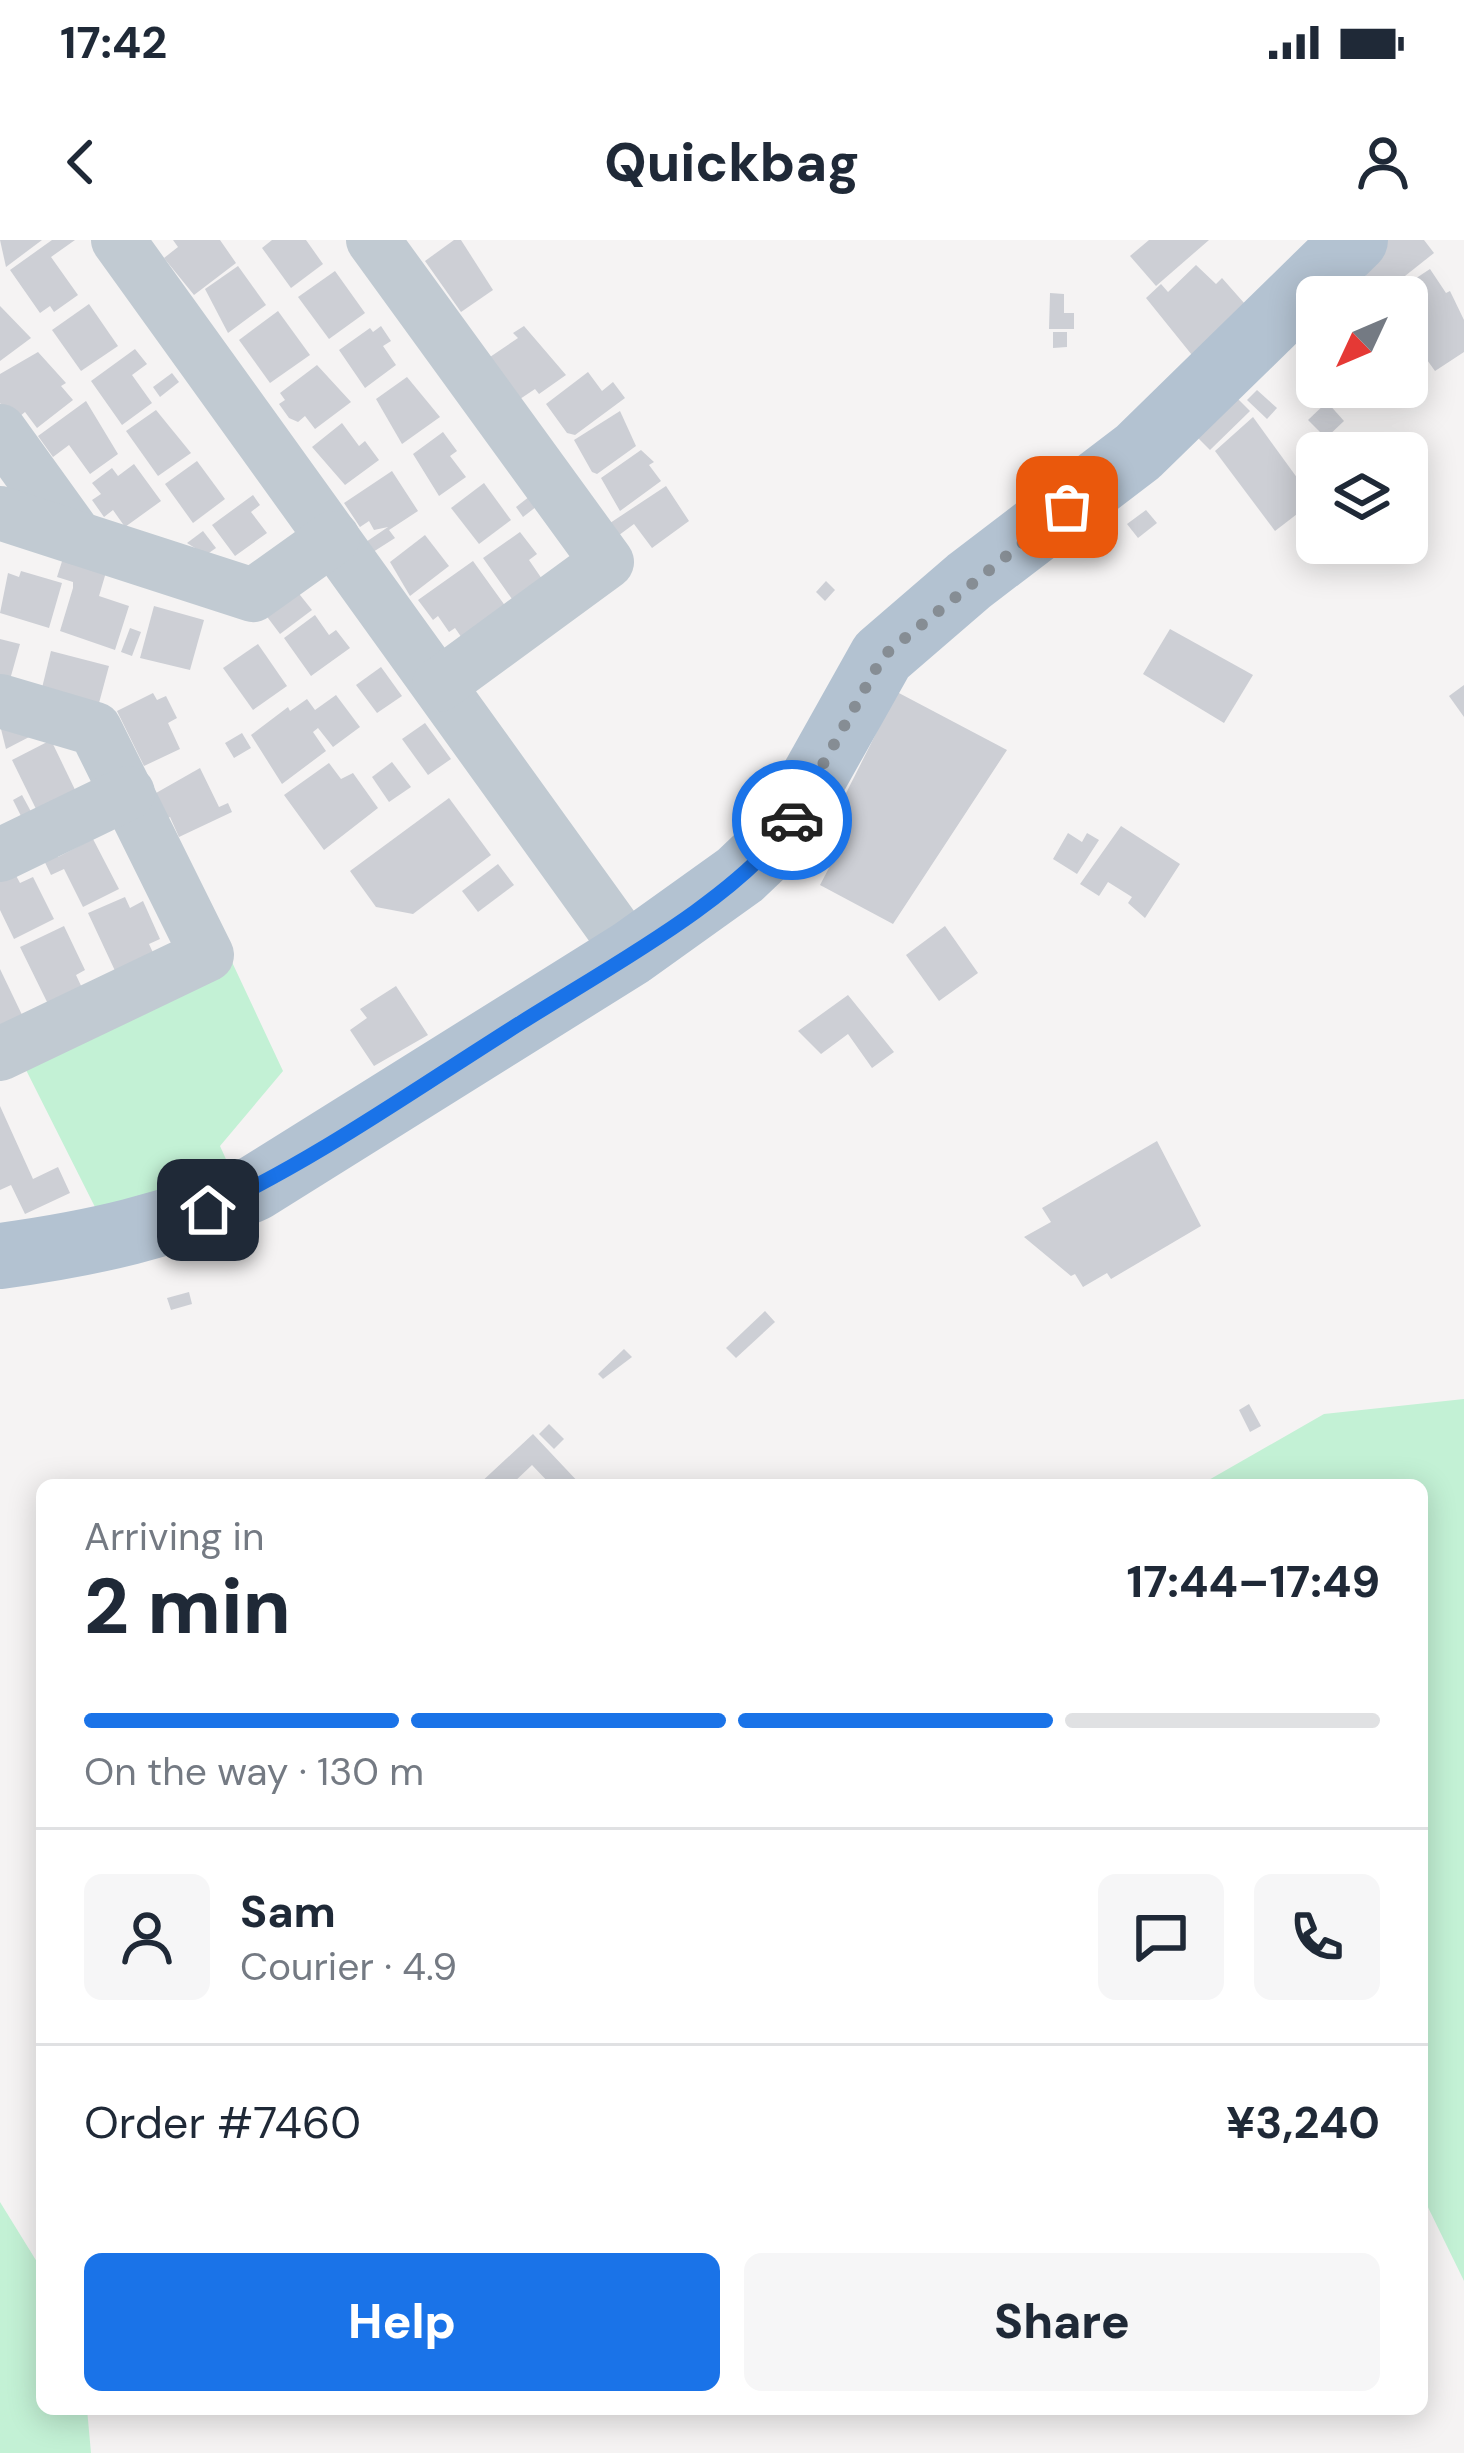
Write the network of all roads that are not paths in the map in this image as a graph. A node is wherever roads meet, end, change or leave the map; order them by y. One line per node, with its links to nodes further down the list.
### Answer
1 (118, 240): 7 (street)
2 (374, 240): 8 (street)
3 (1355, 240): 12 (main road)
4 (0, 431): 6 (street)
5 (0, 513): 6 (street)
6 (77, 538): 7 (street)
7 (333, 538): 8 (street)
8 (439, 685): 12 (street)
9 (0, 701): 10 (street)
10 (128, 793): 11 (street); 13 (street)
11 (0, 855)
12 (631, 952): 14 (main road)
13 (0, 1054)
14 (0, 1256)

